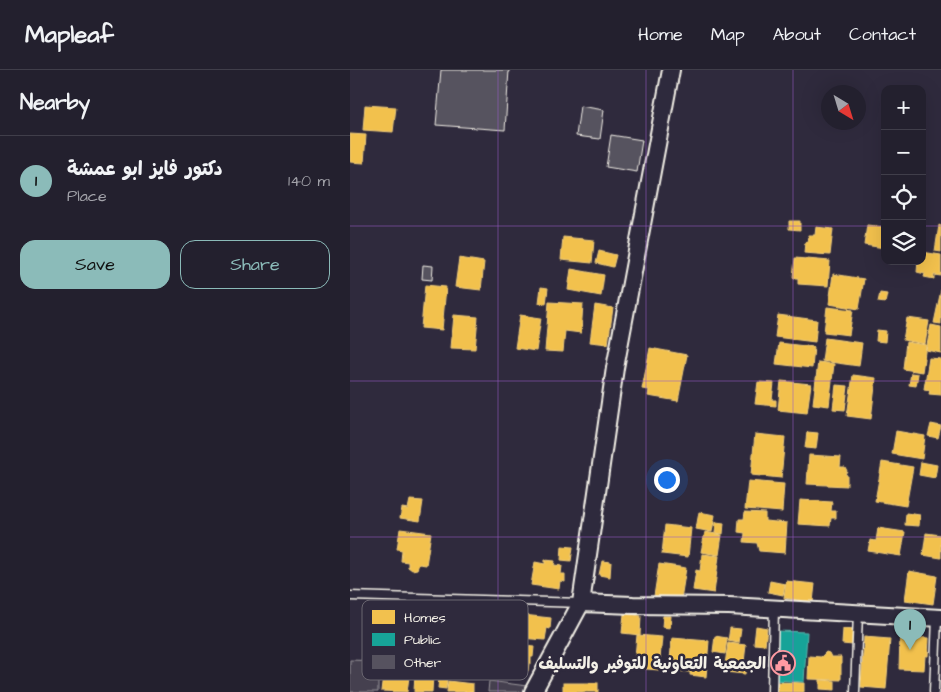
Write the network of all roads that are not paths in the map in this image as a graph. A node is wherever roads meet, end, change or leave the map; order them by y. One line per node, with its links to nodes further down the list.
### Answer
1 (671, 70): 5 (street)
2 (350, 596): 3 (lane)
3 (482, 600)
4 (528, 601): 5 (lane)
5 (581, 603): 6 (street); 9 (street)
6 (774, 608): 7 (street); 10 (lane)
7 (858, 613): 8 (street); 11 (lane)
8 (939, 618): 12 (lane)
9 (533, 692)
10 (772, 692)
11 (855, 692)
12 (934, 692)

